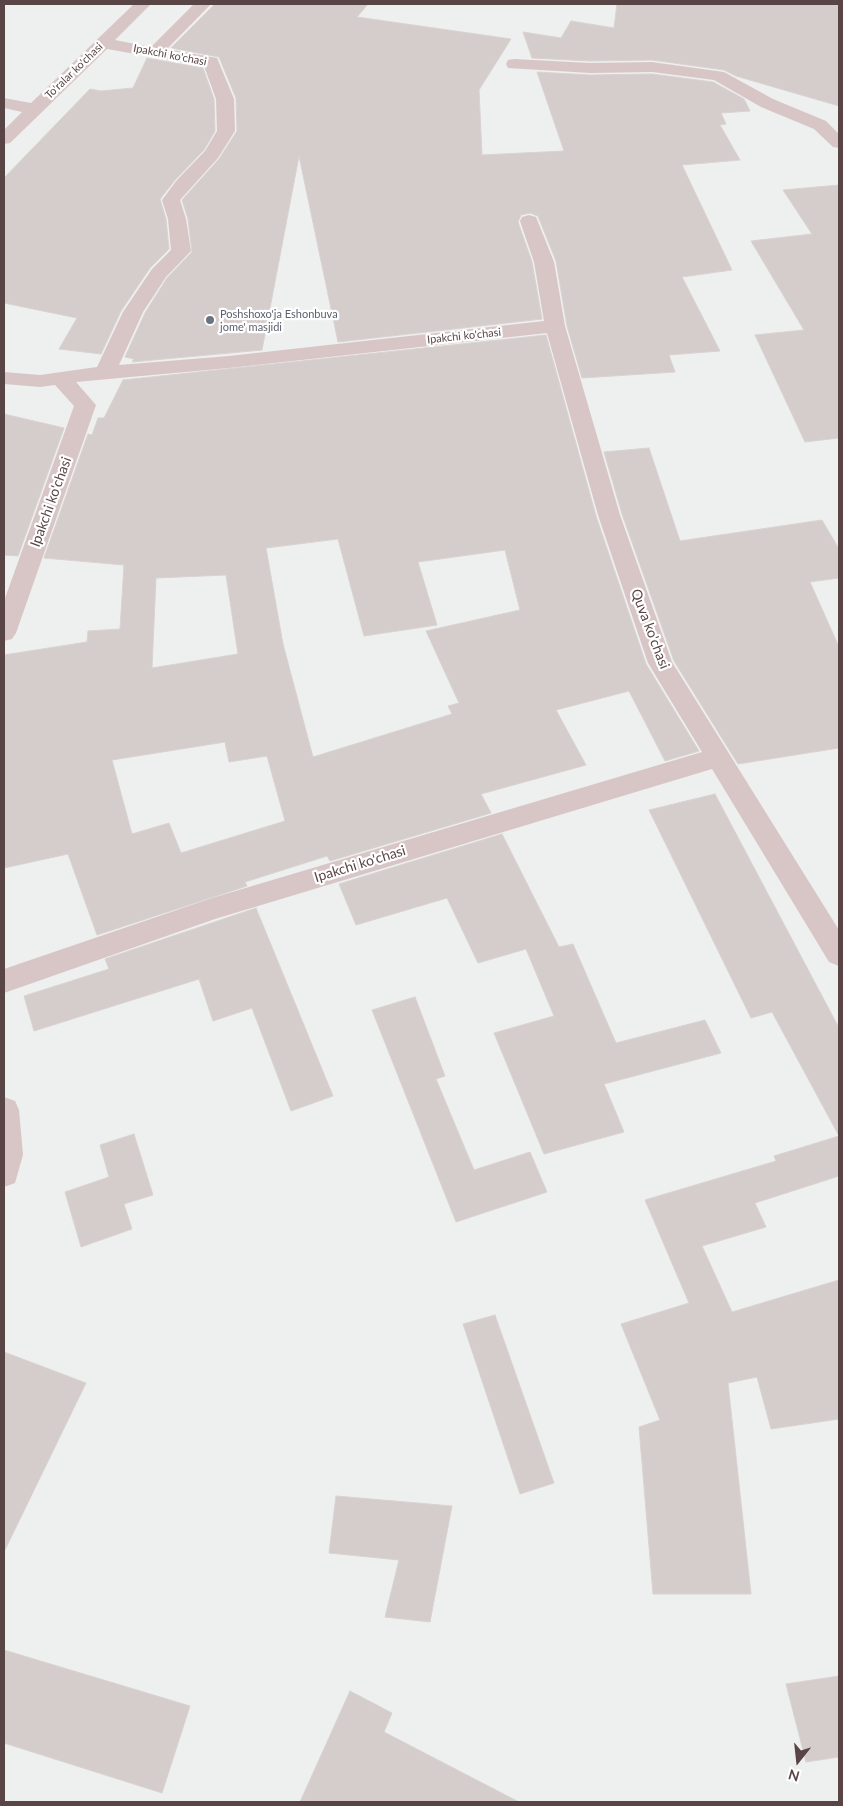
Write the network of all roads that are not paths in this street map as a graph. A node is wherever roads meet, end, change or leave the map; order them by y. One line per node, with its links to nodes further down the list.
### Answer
1 (143, 4): 3 (street, To'ralar ko'chasi)
2 (203, 4): 4 (street)
3 (103, 43): 4 (street, Ipakchi ko'chasi); 7 (street, To'ralar ko'chasi)
4 (155, 52): 12 (street, Ipakchi ko'chasi)
5 (514, 64): 9 (street)
6 (4, 103): 7 (street)
7 (34, 109): 8 (street, To'ralar ko'chasi)
8 (4, 139)
9 (839, 143)
10 (529, 221): 11 (street, Quva ko'chasi)
11 (555, 326): 12 (street, Ipakchi ko'chasi); 16 (street, Quva ko'chasi)
12 (105, 372): 14 (street, Ipakchi ko'chasi)
13 (4, 378): 14 (street, Ipakchi ko'chasi)
14 (60, 378): 15 (street, Ipakchi ko'chasi)
15 (4, 633)
16 (719, 757): 17 (street, Quva ko'chasi); 18 (street, Ipakchi ko'chasi)
17 (839, 954)
18 (4, 981)
19 (4, 1110): 20 (street)
20 (4, 1172)

